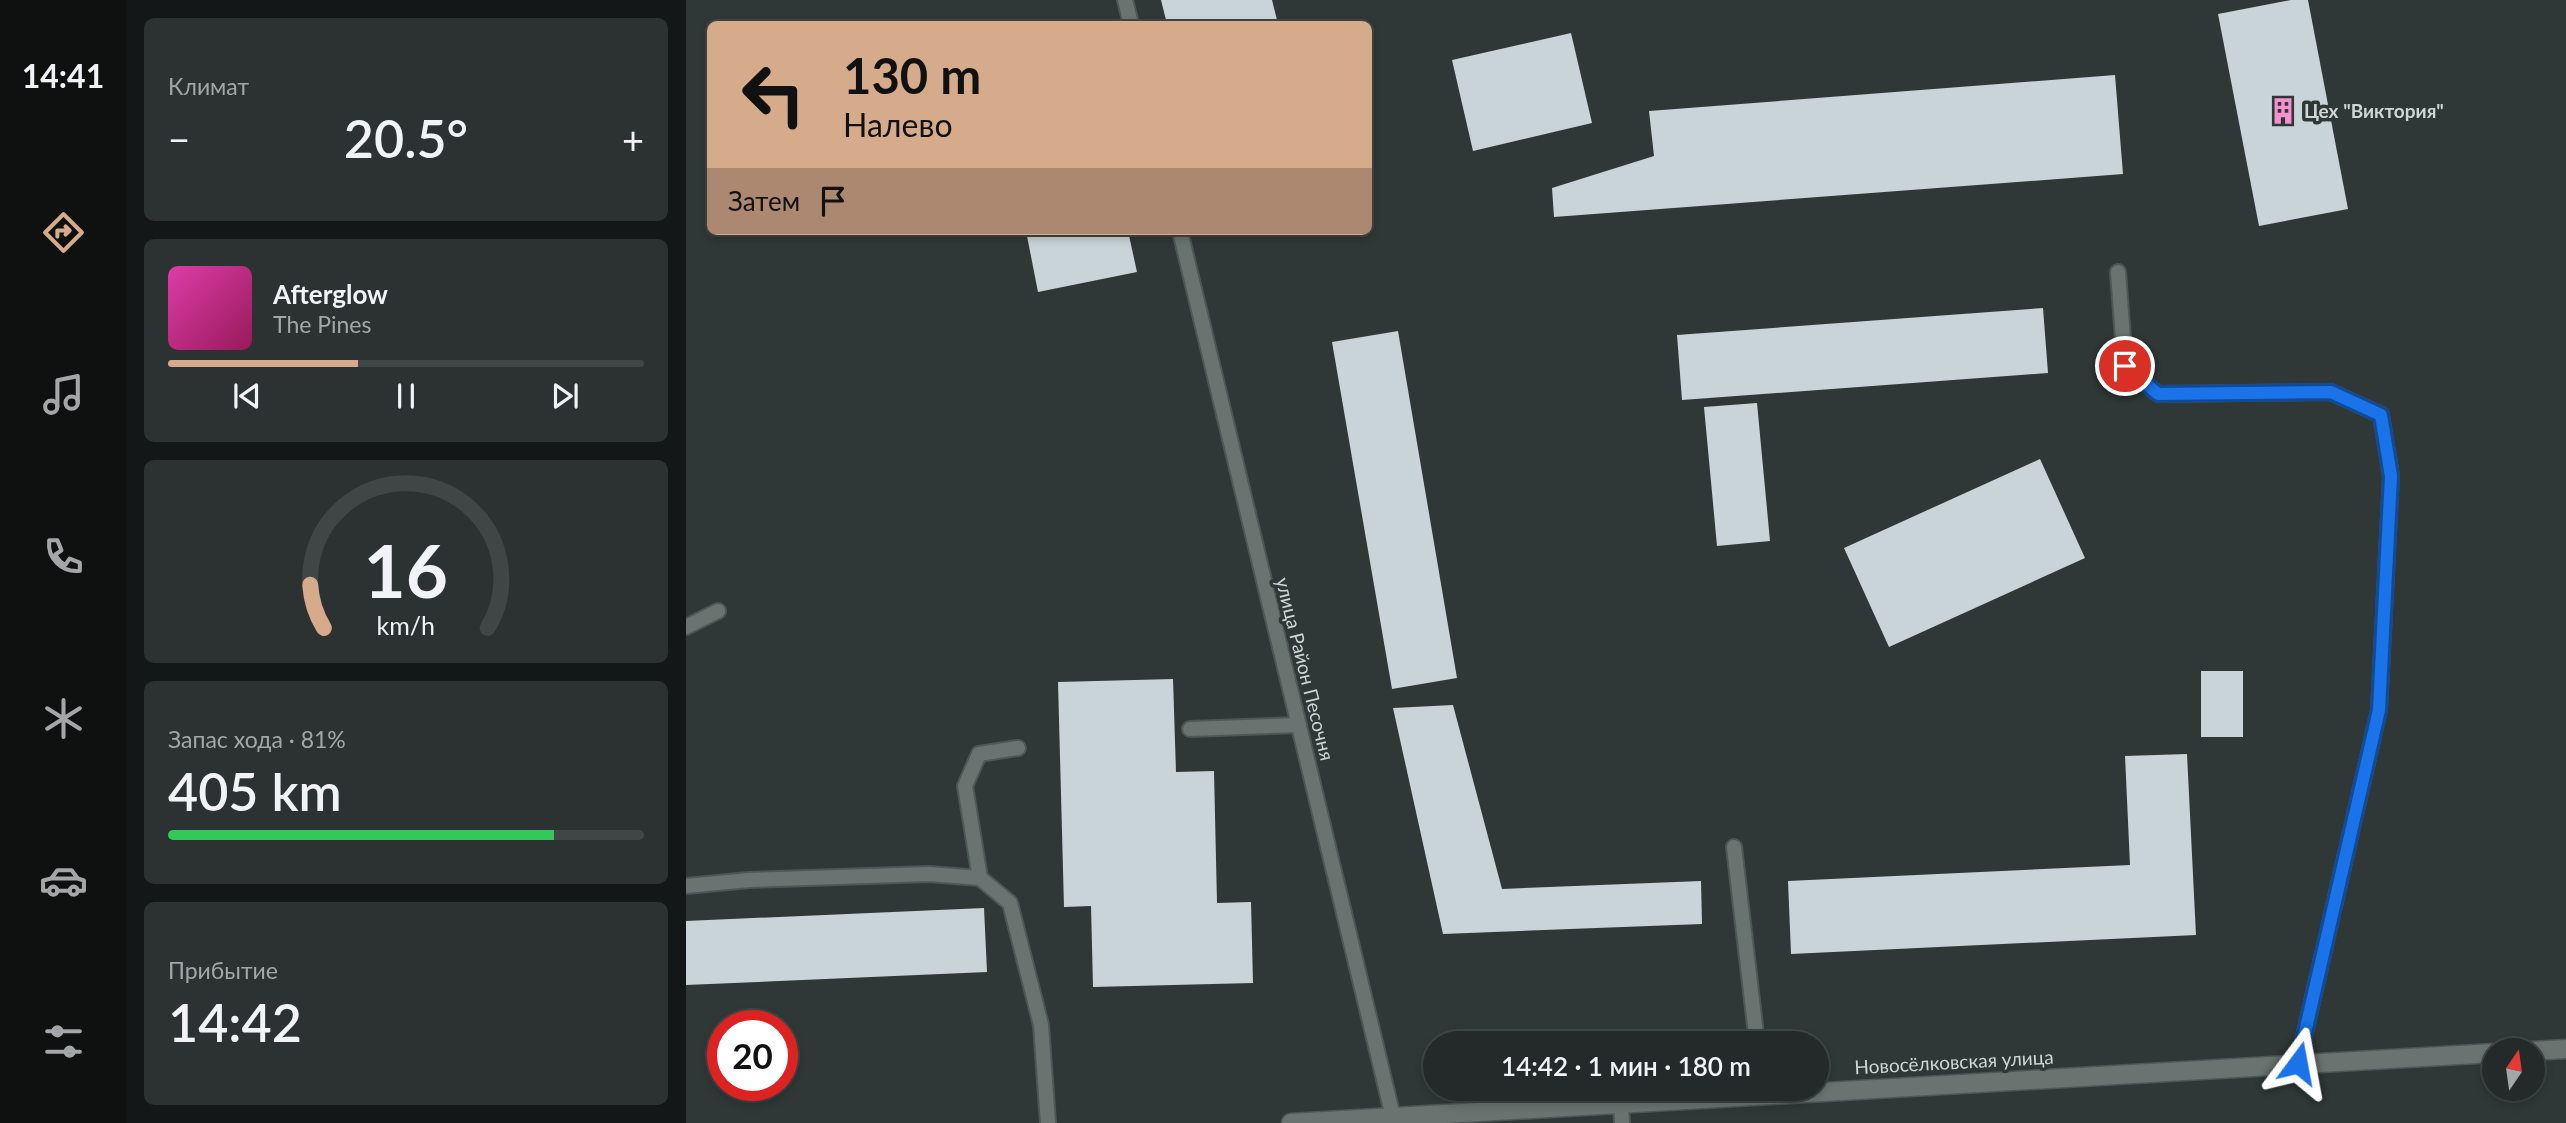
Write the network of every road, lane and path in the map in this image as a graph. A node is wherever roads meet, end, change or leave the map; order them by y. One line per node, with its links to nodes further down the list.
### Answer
1 (1125, 0): 2 (lane)
2 (1130, 21)
3 (1181, 235): 7 (lane, улица Район Песочня)
4 (2118, 272): 17 (lane)
5 (718, 611): 6 (lane)
6 (686, 627)
7 (1299, 725): 8 (lane); 21 (lane, улица Район Песочня)
8 (1190, 729)
9 (1018, 748): 11 (lane)
10 (1734, 847): 13 (lane)
11 (980, 878): 12 (lane); 22 (lane)
12 (686, 886)
13 (1756, 1031)
14 (2566, 1049): 15 (street)
15 (2545, 1050)
16 (2482, 1054): 17 (street, Новосёлковская улица)
17 (2298, 1063): 18 (street, Новосёлковская улица)
18 (1829, 1088)
19 (1646, 1101): 20 (street, Новосёлковская улица)
20 (1620, 1103): 21 (street, Новосёлковская улица); 24 (lane)
21 (1393, 1117): 23 (street, Новосёлковская улица)
22 (1048, 1123)
23 (1291, 1123)
24 (1622, 1123)

